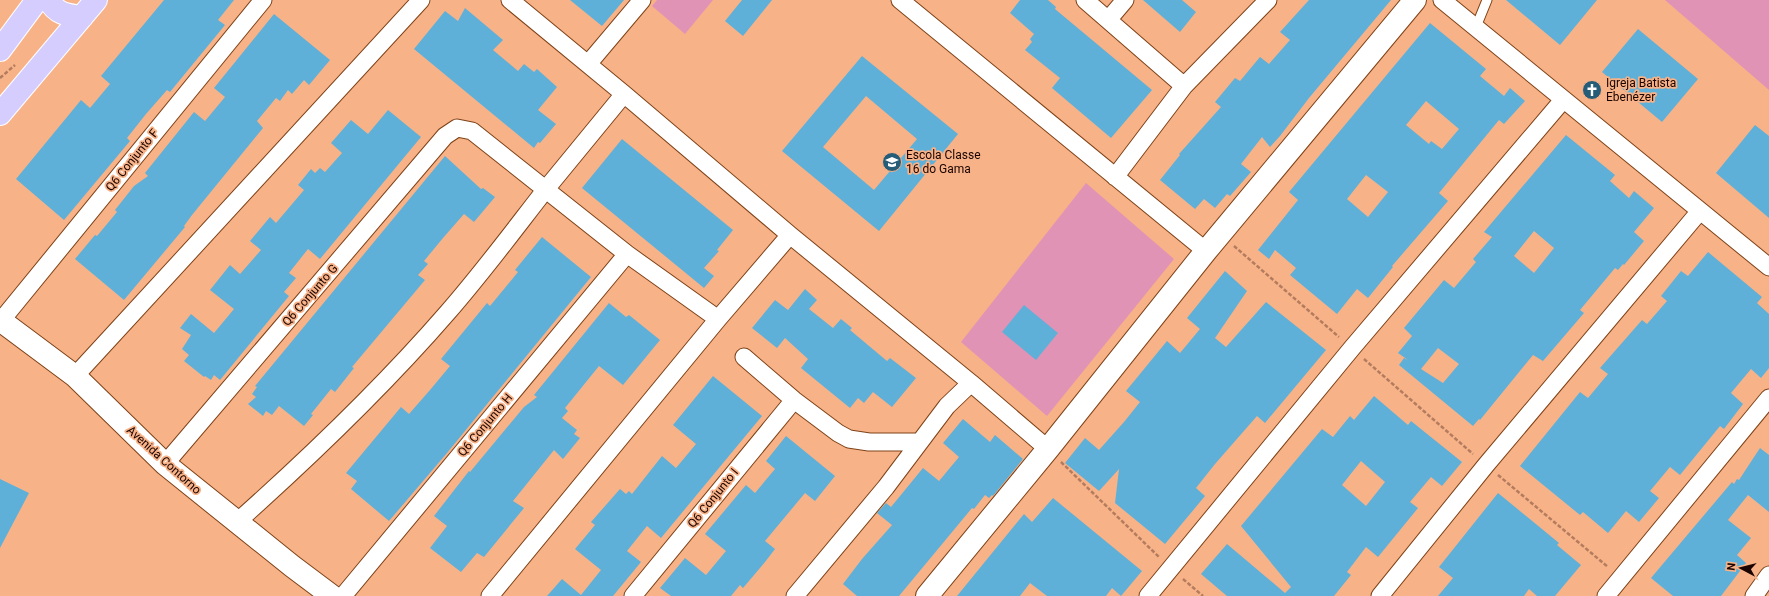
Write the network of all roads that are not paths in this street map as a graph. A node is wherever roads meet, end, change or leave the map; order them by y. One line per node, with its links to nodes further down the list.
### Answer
1 (37, 0): 18 (main road)
2 (49, 0): 15 (main road)
3 (96, 0): 15 (main road)
4 (263, 0): 32 (street, Q6 Conjunto F)
5 (421, 0): 34 (street)
6 (510, 0): 19 (street)
7 (642, 0): 19 (street)
8 (900, 0): 24 (street)
9 (1085, 0): 16 (street)
10 (1125, 0): 16 (street)
11 (1268, 0): 20 (street)
12 (1415, 0): 28 (street)
13 (1442, 0): 17 (street)
14 (1487, 0): 17 (lane)
15 (82, 17): 23 (main road)
16 (1108, 20): 20 (street)
17 (1476, 27): 22 (street)
18 (0, 50)
19 (588, 64): 21 (street)
20 (1184, 86): 24 (street)
21 (624, 94): 25 (street); 27 (street)
22 (1563, 100): 26 (street); 50 (street)
23 (0, 114)
24 (1115, 177): 28 (street)
25 (546, 190): 29 (street); 40 (street, Q6 Conjunto G); 41 (street)
26 (1700, 211): 30 (street); 51 (street)
27 (790, 235): 31 (street); 35 (street)
28 (1206, 251): 39 (street)
29 (627, 254): 31 (street); 45 (street, Q6 Conjunto H)
30 (1769, 267)
31 (718, 319): 46 (street)
32 (0, 321): 34 (street, Avenida Contorno)
33 (744, 357): 37 (street)
34 (75, 376): 40 (street, Avenida Contorno)
35 (970, 383): 38 (street); 39 (street)
36 (1769, 398): 43 (street)
37 (794, 400): 38 (street); 47 (street, Q6 Conjunto I)
38 (919, 442): 48 (street)
39 (1048, 449): 49 (street)
40 (165, 464): 41 (street, Avenida Contorno)
41 (237, 522): 44 (street, Avenida Contorno)
42 (1769, 575): 52 (street)
43 (1615, 590)
44 (332, 596)
45 (343, 596)
46 (490, 596)
47 (633, 596)
48 (795, 596)
49 (927, 596)
50 (1148, 596)
51 (1380, 596)
52 (1754, 596)

